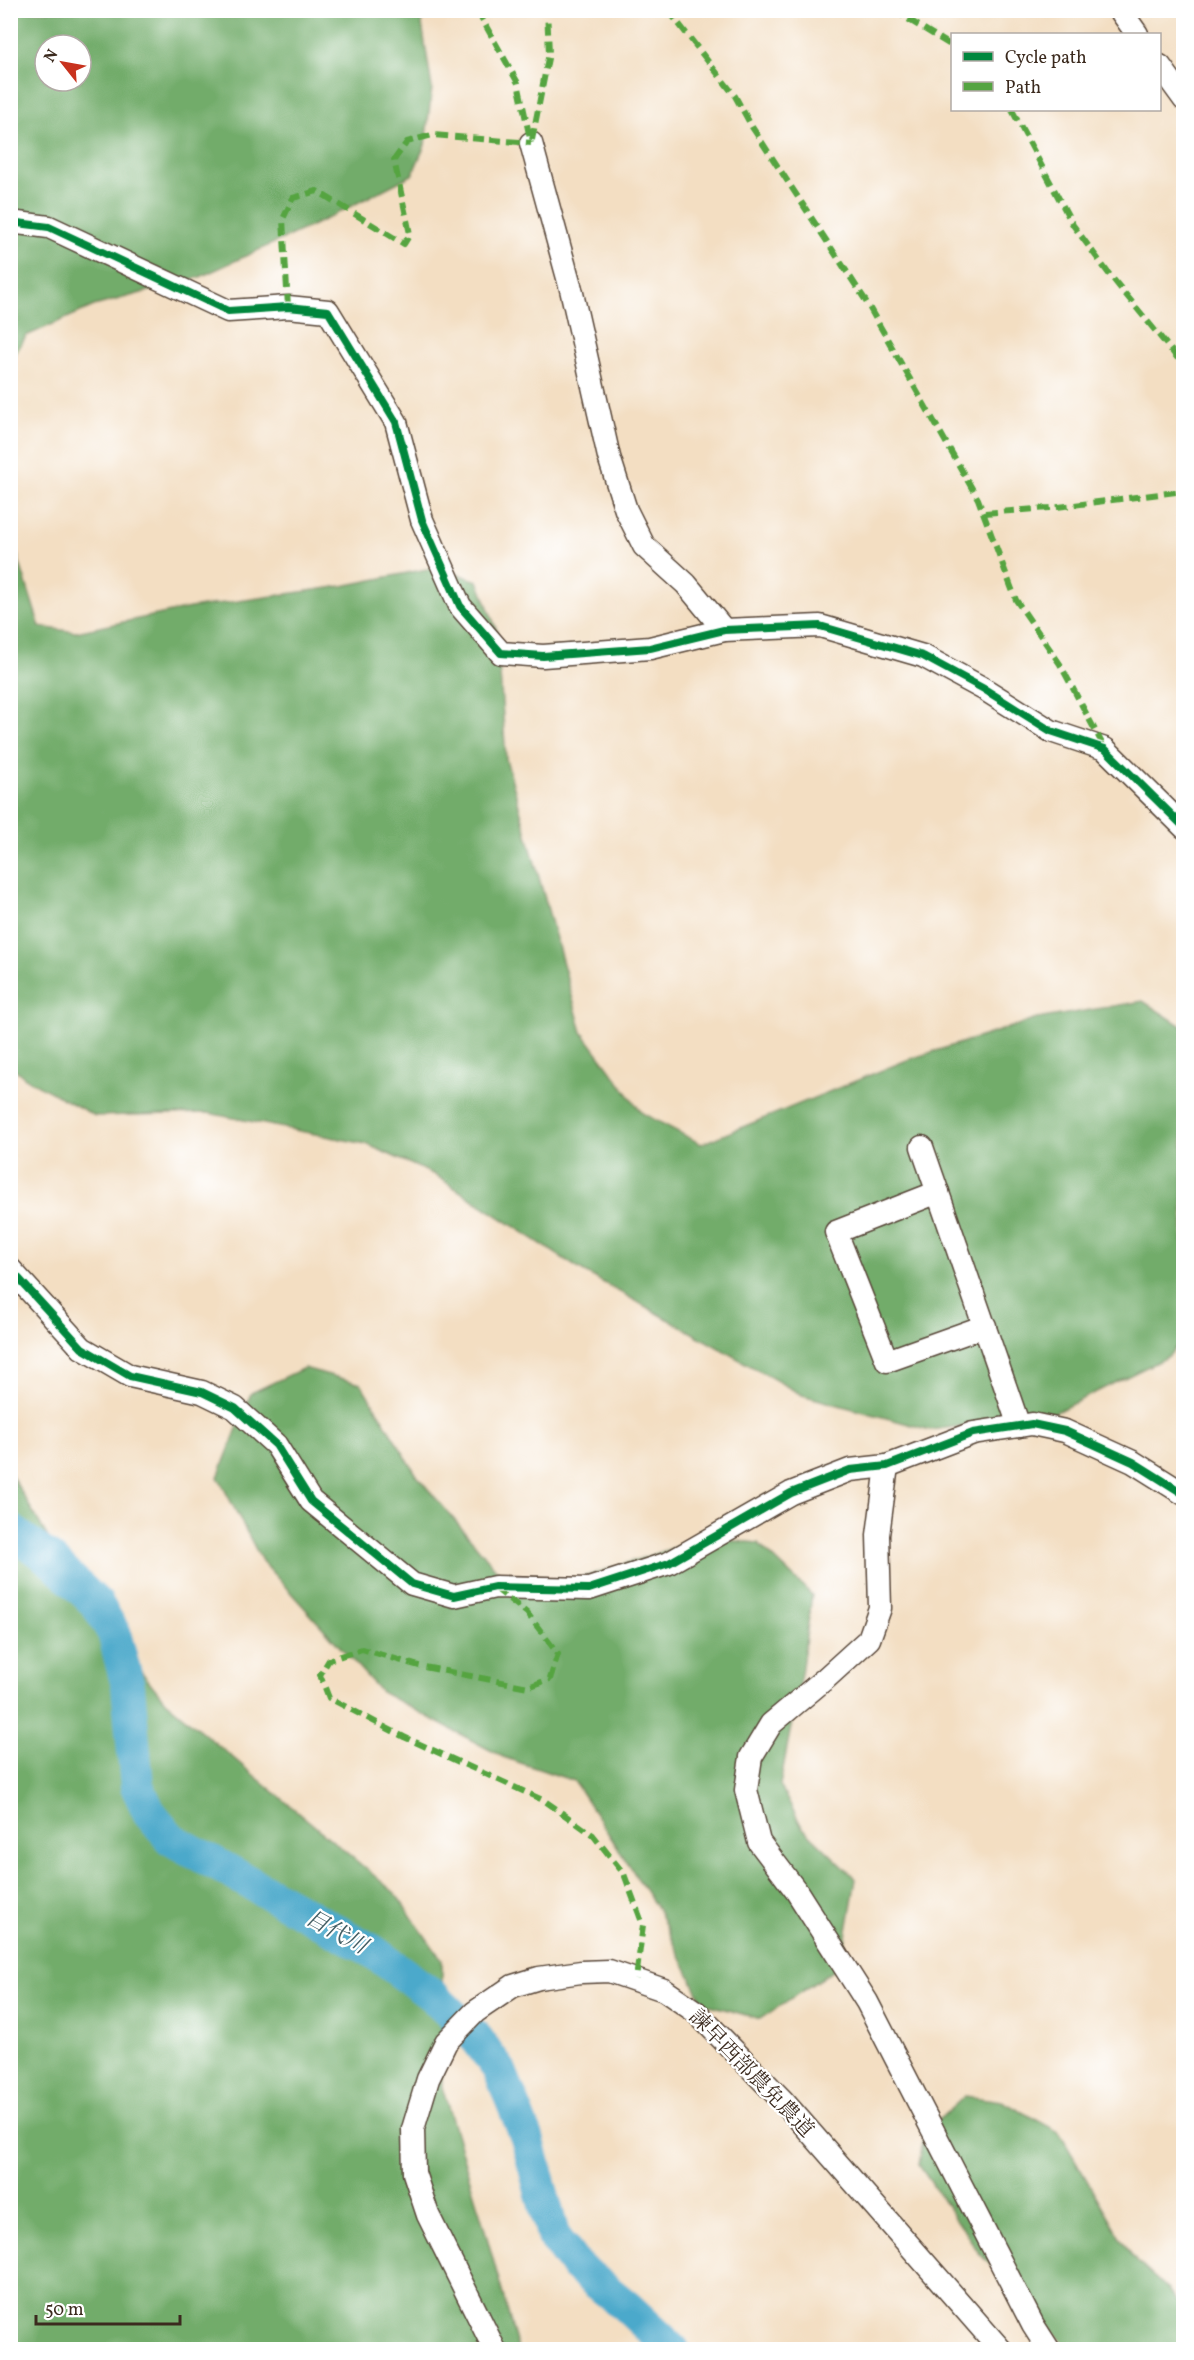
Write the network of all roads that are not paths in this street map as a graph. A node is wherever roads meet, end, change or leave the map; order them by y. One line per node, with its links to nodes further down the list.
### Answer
1 (1120, 10): 2 (street)
2 (1136, 33)
3 (1161, 67): 4 (street)
4 (1184, 99)
5 (531, 143): 7 (street)
6 (10, 222): 7 (street)
7 (723, 630): 8 (street)
8 (1184, 827)
9 (922, 1147): 10 (street)
10 (938, 1192): 12 (street); 12 (street)
11 (10, 1269): 14 (street)
12 (985, 1326): 13 (street)
13 (1019, 1426): 14 (street); 15 (street)
14 (887, 1466): 18 (street)
15 (1184, 1494)
16 (495, 2349): 17 (street, 諫早西部農免農道)
17 (1001, 2349)
18 (1049, 2349)

